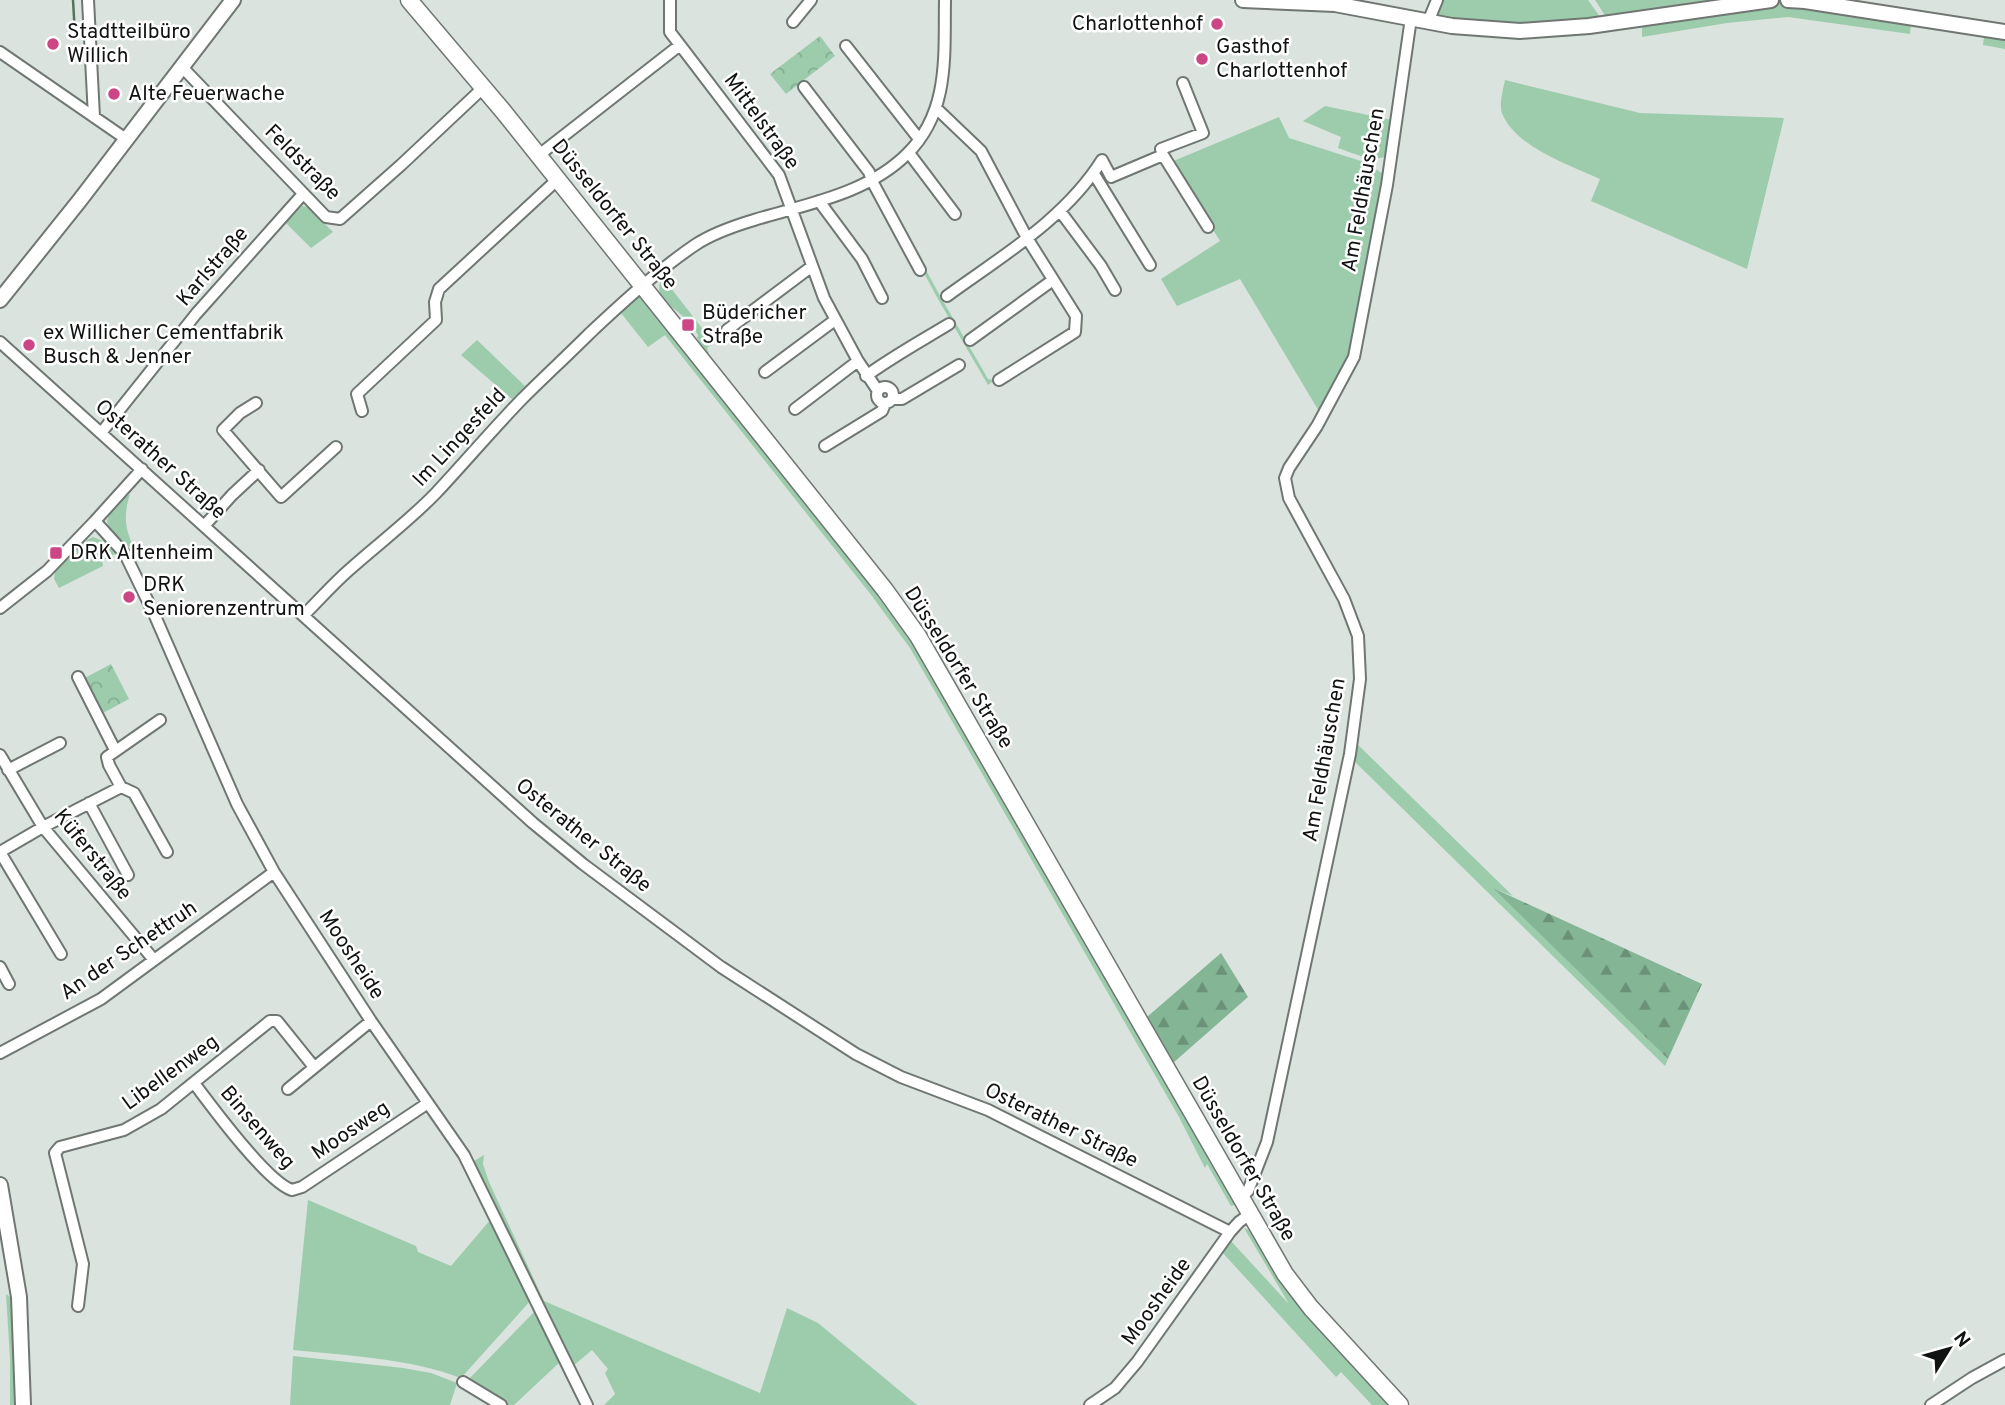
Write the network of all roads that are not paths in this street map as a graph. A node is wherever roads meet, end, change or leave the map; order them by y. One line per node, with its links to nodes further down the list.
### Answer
1 (88, 0): 23 (street)
2 (233, 0): 18 (street)
3 (409, 0): 20 (main road, Düsseldorfer Straße)
4 (670, 0): 15 (street, Mittelstraße)
5 (811, 0): 12 (street)
6 (945, 0): 22 (street)
7 (1243, 0): 11 (street)
8 (1437, 0): 13 (street)
9 (1771, 0): 13 (street)
10 (1788, 0): 14 (street)
11 (1411, 18): 13 (street); 96 (street, Am Feldhäuschen)
12 (793, 22)
13 (1429, 22)
14 (2005, 32)
15 (680, 45): 27 (street); 34 (street, Mittelstraße)
16 (846, 46): 25 (street)
17 (0, 52): 23 (street)
18 (182, 67): 24 (street); 32 (street, Feldstraße)
19 (1182, 83): 28 (street)
20 (484, 87): 27 (main road, Düsseldorfer Straße); 32 (street, Feldstraße)
21 (804, 87): 31 (street)
22 (936, 108): 25 (street); 38 (street)
23 (94, 117): 24 (street)
24 (126, 139): 47 (street)
25 (919, 139): 26 (street)
26 (909, 153): 31 (street); 36 (street)
27 (539, 155): 30 (main road, Düsseldorfer Straße)
28 (1163, 155): 29 (street); 37 (street)
29 (1094, 174): 35 (street); 39 (street)
30 (558, 179): 43 (main road, Düsseldorfer Straße); 61 (street)
31 (872, 181): 33 (street); 41 (street)
32 (303, 194): 62 (street, Karlstraße)
33 (819, 201): 34 (street); 46 (street)
34 (793, 209): 40 (street, Mittelstraße); 43 (street)
35 (1060, 211): 38 (street); 44 (street)
36 (955, 214)
37 (1208, 227)
38 (1027, 238): 42 (street); 45 (street)
39 (1150, 265)
40 (811, 267): 48 (street, Mittelstraße); 50 (street)
41 (920, 270)
42 (1053, 280): 51 (street); 57 (street)
43 (642, 285): 70 (street, Im Lingesfeld); 96 (main road, Düsseldorfer Straße)
44 (1115, 290)
45 (947, 296)
46 (882, 298)
47 (0, 300)
48 (835, 320): 53 (street, Mittelstraße); 55 (street)
49 (949, 324): 56 (street)
50 (727, 330)
51 (971, 340)
52 (0, 342): 62 (street, Osterather Straße)
53 (858, 361): 56 (street, Mittelstraße); 60 (street)
54 (959, 365): 58 (street)
55 (765, 372)
56 (866, 376): 58 (street, Mittelstraße)
57 (999, 380)
58 (889, 401): 63 (street)
59 (256, 403): 66 (street)
60 (795, 409)
61 (362, 411)
62 (101, 433): 65 (street, Osterather Straße)
63 (825, 446)
64 (336, 447): 66 (street)
65 (142, 469): 67 (street); 68 (street, Osterather Straße)
66 (259, 470): 68 (street)
67 (95, 521): 69 (street); 82 (street, Moosheide)
68 (205, 526): 70 (street, Osterather Straße)
69 (0, 608)
70 (304, 615): 98 (street, Osterather Straße)
71 (78, 677): 74 (street)
72 (160, 720): 74 (street)
73 (60, 743): 76 (street)
74 (115, 750): 77 (street)
75 (0, 755): 76 (street, Küferstraße)
76 (8, 770): 79 (street, Küferstraße)
77 (121, 787): 78 (street); 81 (street)
78 (89, 803): 79 (street); 83 (street)
79 (43, 827): 80 (street); 85 (street, Küferstraße)
80 (0, 852): 84 (street)
81 (167, 852)
82 (274, 872): 85 (street, An der Schettruh); 88 (street, Moosheide)
83 (128, 875)
84 (61, 954)
85 (154, 960): 89 (street, An der Schettruh)
86 (0, 967): 87 (street)
87 (9, 984)
88 (371, 1021): 90 (street); 93 (street, Moosheide)
89 (0, 1053)
90 (314, 1067): 91 (street, Libellenweg); 92 (street)
91 (194, 1083): 95 (street, Binsenweg); 99 (street, Libellenweg)
92 (288, 1089)
93 (428, 1103): 95 (street, Moosweg); 104 (street, Moosheide)
94 (0, 1185): 102 (street)
95 (296, 1190)
96 (1240, 1198): 97 (main road, Düsseldorfer Straße)
97 (1250, 1214): 98 (street, Moosheide); 106 (main road, Düsseldorfer Straße)
98 (1230, 1232): 105 (street, Moosheide)
99 (78, 1306)
100 (2005, 1360): 107 (street)
101 (463, 1382): 103 (street)
102 (23, 1405)
103 (500, 1405)
104 (587, 1405)
105 (1090, 1405)
106 (1400, 1405)
107 (1931, 1405)

